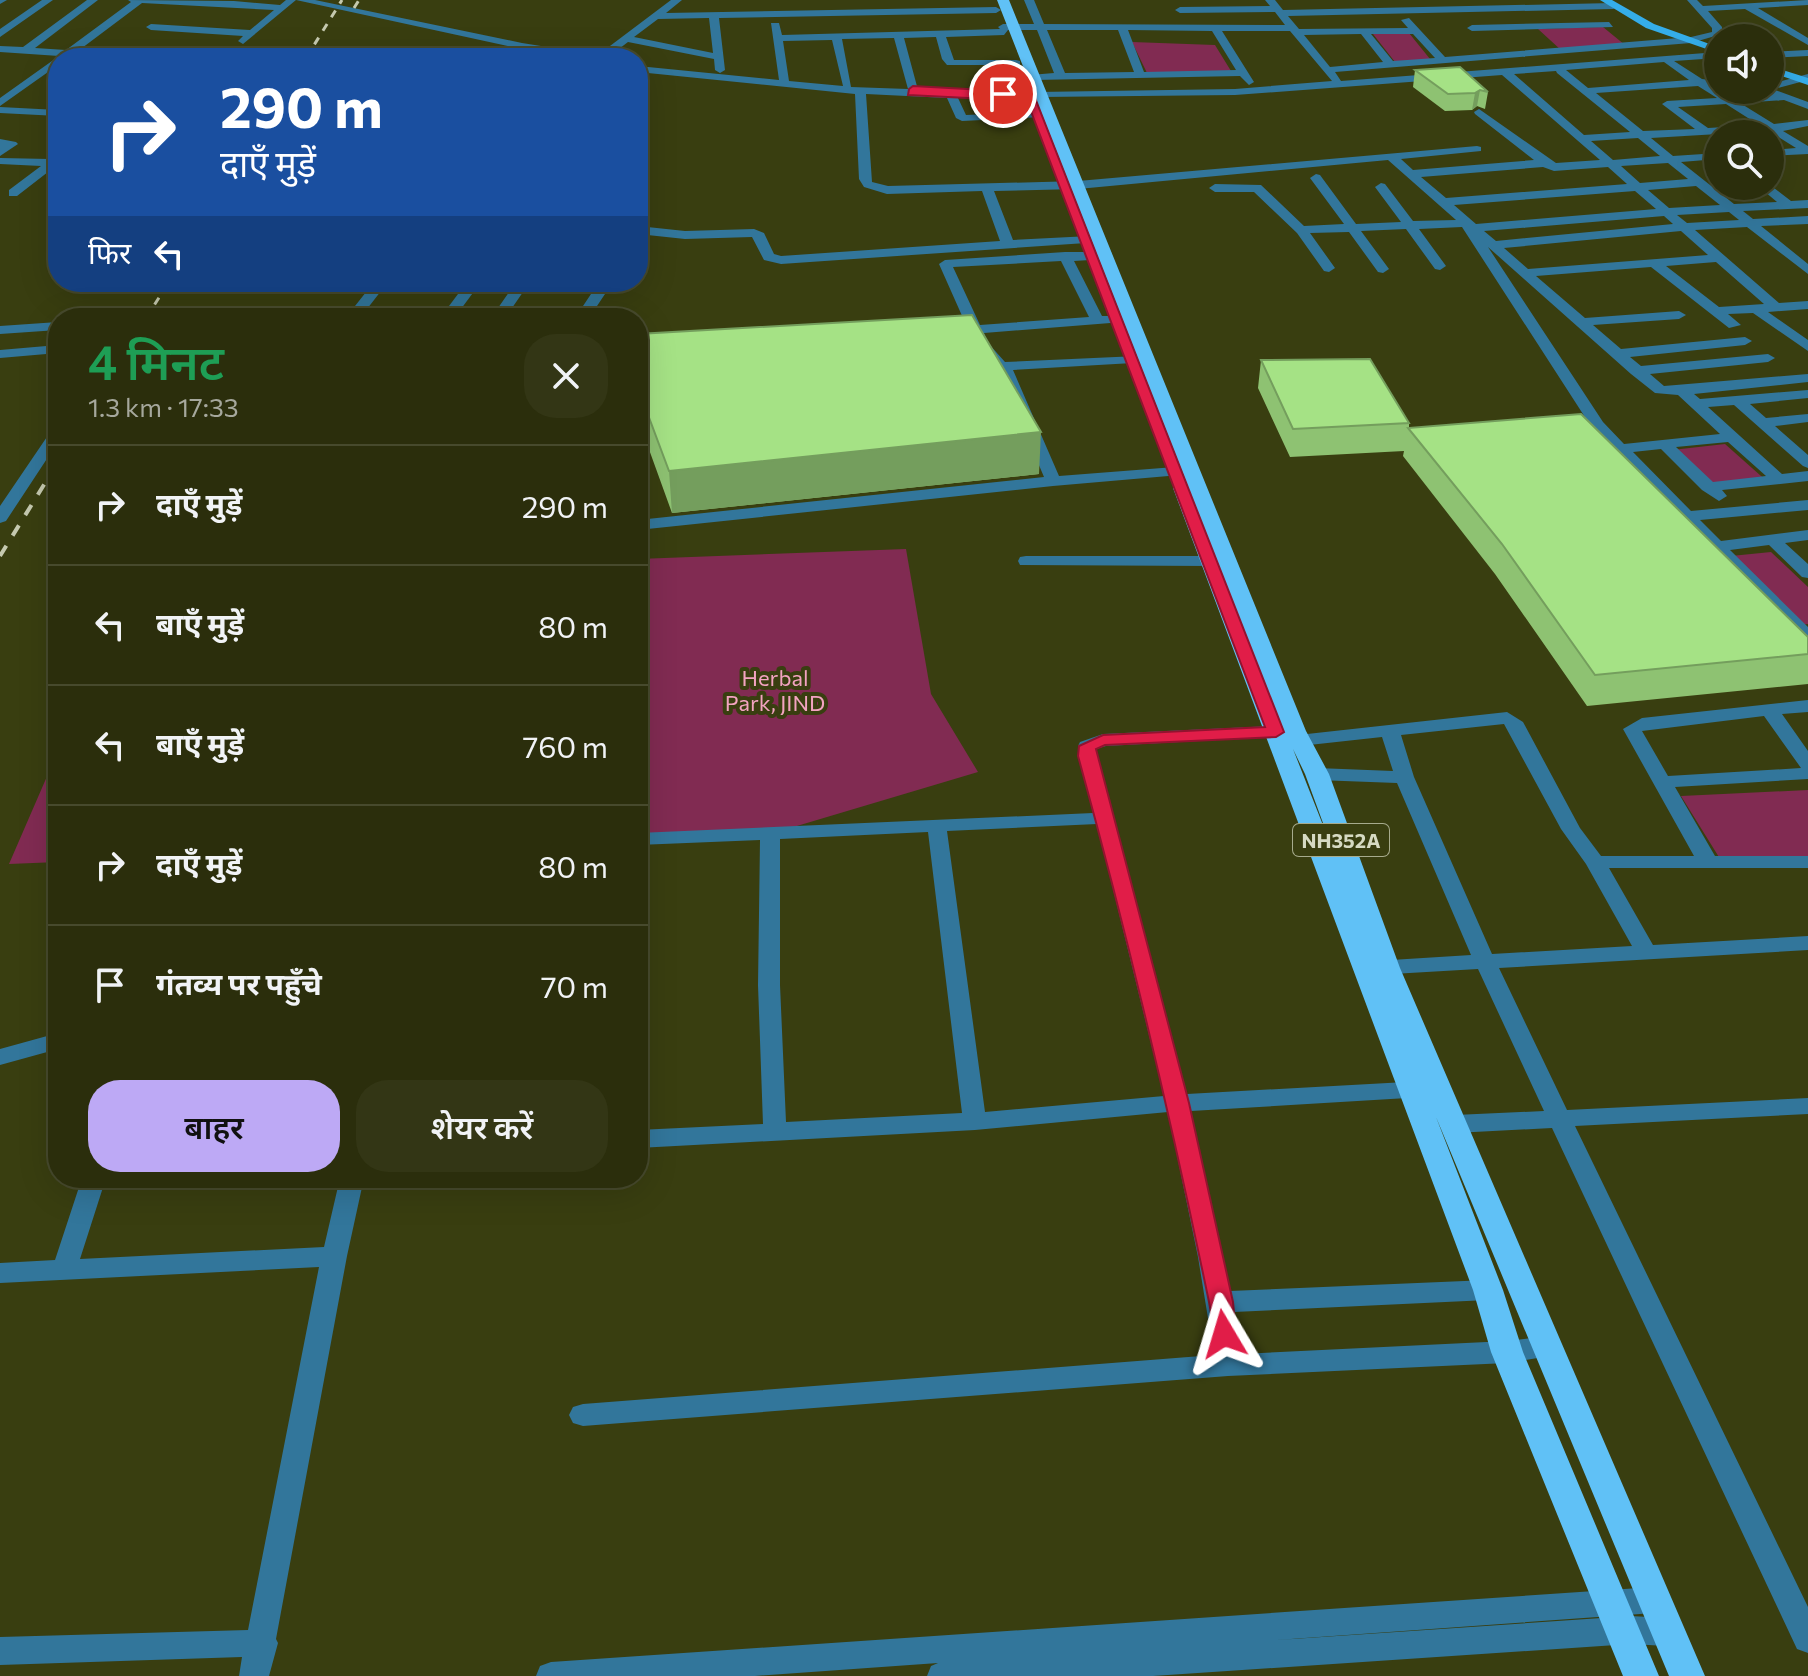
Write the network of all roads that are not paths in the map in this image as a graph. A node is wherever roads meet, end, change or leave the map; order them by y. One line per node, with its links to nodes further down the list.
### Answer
1 (48, 0): 52 (street)
2 (93, 0): 75 (street)
3 (133, 0): 4 (street)
4 (140, 0): 16 (street); 70 (street)
5 (292, 0): 23 (street)
6 (301, 0): 67 (street)
7 (677, 0): 36 (street)
8 (773, 0): 33 (street)
9 (833, 0): 32 (street)
10 (1029, 0): 40 (street)
11 (1173, 0): 27 (street)
12 (1270, 0): 29 (street)
13 (1340, 0): 30 (street)
14 (1508, 0): 24 (street)
15 (1692, 0): 26 (street)
16 (184, 2): 18 (street); 28 (street)
17 (1808, 2): 22 (street)
18 (236, 3): 23 (street); 34 (street)
19 (1581, 3): 20 (street); 24 (street); 39 (street)
20 (1609, 3): 62 (main road)
21 (965, 5): 32 (street); 47 (street); 47 (street)
22 (1747, 6): 26 (street); 65 (street)
23 (280, 8): 49 (street)
24 (1517, 8): 25 (street)
25 (1456, 9): 31 (street); 46 (street)
26 (1701, 9): 62 (street)
27 (1180, 10): 29 (street); 43 (street)
28 (172, 11)
29 (1279, 11): 30 (street); 48 (street)
30 (1350, 11): 31 (street)
31 (1399, 11): 51 (street)
32 (836, 12): 33 (street)
33 (773, 13): 35 (street); 59 (street)
34 (223, 14)
35 (714, 15): 36 (street); 83 (street)
36 (656, 16): 58 (street)
37 (161, 19): 42 (street)
38 (213, 22): 49 (street)
39 (1609, 25): 44 (street); 66 (street)
40 (1041, 26): 41 (street); 47 (street); 100 (street)
41 (1121, 26): 43 (street); 60 (street)
42 (151, 27): 49 (street); 55 (street)
43 (1188, 27): 45 (street)
44 (1534, 27): 46 (street); 76 (street)
45 (1215, 28): 48 (street); 64 (street)
46 (1472, 28): 57 (street)
47 (995, 29): 53 (street); 53 (street); 107 (highway, NH352A); 107 (street)
48 (1294, 30): 50 (street); 91 (street)
49 (203, 31)
50 (1363, 31): 51 (street); 88 (street)
51 (1413, 31): 85 (street)
52 (0, 34)
53 (940, 34): 54 (street)
54 (898, 36): 56 (street); 106 (street)
55 (139, 37)
56 (836, 37): 59 (street); 103 (street)
57 (1481, 37)
58 (625, 38): 73 (street); 83 (street)
59 (777, 38): 101 (street)
60 (1125, 38): 61 (street); 99 (street)
61 (1181, 40)
62 (1691, 40): 66 (street); 69 (main road)
63 (1209, 41): 64 (street)
64 (1223, 41): 96 (street)
65 (1808, 42)
66 (1637, 45): 76 (street)
67 (522, 46): 71 (street); 72 (street)
68 (1490, 46): 81 (street)
69 (1704, 47)
70 (74, 48)
71 (526, 48)
72 (535, 48)
73 (612, 48)
74 (1, 50): 75 (street)
75 (25, 51): 80 (street)
76 (1554, 51): 81 (street)
77 (1808, 53): 79 (street)
78 (1784, 54): 79 (street)
79 (1791, 54): 86 (street)
80 (48, 55)
81 (1499, 55): 85 (street)
82 (1704, 55): 97 (street)
83 (718, 57): 98 (street)
84 (1704, 57): 87 (street)
85 (1442, 60): 88 (street)
86 (1808, 60)
87 (1669, 63): 95 (street); 102 (street)
88 (1391, 66): 91 (street)
89 (648, 67): 94 (street)
90 (48, 68): 92 (street)
91 (1327, 70): 104 (street)
92 (44, 71): 93 (street); 114 (street)
93 (48, 71)
94 (672, 71): 98 (street); 105 (street)
95 (1561, 71): 97 (street); 108 (street)
96 (1242, 73): 99 (street); 109 (street)
97 (1506, 73): 104 (street); 128 (street)
98 (720, 74): 101 (street)
99 (1140, 75): 100 (street)
100 (1061, 77): 107 (street)
101 (784, 80): 103 (street)
102 (1702, 83): 108 (street)
103 (847, 85): 106 (street)
104 (1342, 86): 109 (street)
105 (860, 90): 106 (street); 148 (street)
106 (913, 91): 107 (street); 110 (street)
107 (1033, 91): 109 (street); 111 (street); 120 (street); 150 (highway, NH352A)
108 (1586, 91): 126 (street)
109 (1258, 92)
110 (951, 95): 111 (street); 120 (street)
111 (988, 97): 120 (street)
112 (1784, 97): 116 (street)
113 (1704, 102): 124 (street)
114 (0, 103)
115 (1735, 104): 121 (street)
116 (1808, 106)
117 (0, 110): 118 (street)
118 (48, 112)
119 (1479, 112): 139 (street)
120 (995, 117)
121 (1759, 120)
122 (1808, 123): 123 (street)
123 (1784, 126)
124 (1704, 130)
125 (1704, 132): 126 (street)
126 (1643, 136): 128 (street); 136 (street)
127 (1784, 136): 131 (street)
128 (1583, 138): 140 (street)
129 (0, 142): 133 (street)
130 (1477, 149): 135 (street)
131 (1808, 151): 132 (street)
132 (1784, 152)
133 (0, 153)
134 (1704, 157): 136 (street)
135 (1392, 158): 142 (street); 150 (street)
136 (1671, 159): 140 (street); 144 (street)
137 (0, 161): 138 (street)
138 (48, 161)
139 (1545, 163): 140 (street); 142 (street)
140 (1611, 164): 146 (street)
141 (48, 166): 145 (street)
142 (1412, 174): 152 (street)
143 (1316, 178): 162 (street)
144 (1699, 182): 146 (street); 155 (street)
145 (0, 184)
146 (1636, 186): 152 (street); 156 (street)
147 (1381, 187): 160 (street)
148 (987, 188): 150 (street); 165 (street)
149 (1195, 190): 163 (street)
150 (1081, 192): 167 (highway, NH352A)
151 (1782, 200): 153 (street)
152 (1445, 202): 157 (street)
153 (1787, 204): 154 (street); 155 (street)
154 (1808, 204)
155 (1730, 208): 156 (street); 159 (street)
156 (1664, 212): 157 (street); 161 (street)
157 (1466, 221): 160 (street); 166 (street); 208 (street)
158 (1807, 221): 159 (street)
159 (1748, 223): 161 (street); 174 (street)
160 (1409, 226): 162 (street); 171 (street)
161 (1682, 227): 166 (street); 169 (street)
162 (1354, 228): 163 (street); 173 (street)
163 (1301, 230): 172 (street)
164 (648, 232): 165 (street)
165 (1008, 245): 167 (street)
166 (1495, 245): 175 (street)
167 (1095, 250): 168 (street); 183 (highway, NH352A); 231 (highway, NH352A)
168 (1065, 256): 183 (street); 188 (street)
169 (1717, 258): 170 (street); 179 (street)
170 (1654, 263): 175 (street); 181 (street)
171 (1440, 266)
172 (1329, 268)
173 (1383, 269)
174 (1808, 270)
175 (1527, 273): 184 (street)
176 (373, 292): 178 (street)
177 (1808, 305): 179 (street)
178 (362, 306)
179 (1775, 306): 180 (street)
180 (1755, 308): 181 (street); 190 (street)
181 (1714, 311): 185 (street)
182 (1679, 315): 184 (street)
183 (1108, 320): 188 (street); 195 (highway, NH352A)
184 (1582, 322): 193 (street)
185 (1734, 325)
186 (48, 327): 187 (street)
187 (0, 330)
188 (974, 330): 196 (street)
189 (1745, 341): 193 (street)
190 (1808, 347)
191 (48, 350): 192 (street)
192 (0, 354)
193 (1617, 354): 197 (street)
194 (1768, 358): 197 (street)
195 (1133, 359): 196 (street); 210 (highway, NH352A)
196 (1003, 366): 213 (street)
197 (1636, 371): 199 (street)
198 (1808, 378): 199 (street)
199 (1682, 391): 202 (street)
200 (1808, 394): 201 (street)
201 (1738, 401): 202 (street); 204 (street)
202 (1696, 404): 205 (street)
203 (1808, 418): 204 (street)
204 (1764, 423): 209 (street)
205 (1730, 437): 206 (street); 212 (street)
206 (1664, 444): 208 (street); 214 (street)
207 (48, 446): 218 (street)
208 (1619, 449): 217 (street)
209 (1808, 463)
210 (1175, 472): 213 (street); 224 (highway, NH352A)
211 (1808, 476): 212 (street)
212 (1779, 480): 214 (street)
213 (1053, 481): 219 (street)
214 (1708, 487): 216 (street)
215 (1808, 505): 216 (street)
216 (1738, 511): 217 (street)
217 (1687, 516): 222 (street)
218 (0, 518)
219 (648, 524)
220 (1808, 535): 221 (street)
221 (1773, 540): 222 (street); 225 (street)
222 (1719, 546): 226 (street)
223 (1026, 561): 224 (street)
224 (1209, 561): 231 (highway, NH352A)
225 (1808, 573)
226 (1800, 620): 227 (street)
227 (1808, 637)
228 (1808, 706): 229 (street)
229 (1770, 711): 232 (street); 236 (street)
230 (1390, 731): 231 (street); 235 (street); 242 (street)
231 (1290, 735): 234 (highway, NH352A); 237 (street); 247 (highway, NH352A)
232 (1808, 764)
233 (1808, 773): 236 (street)
234 (1317, 774): 235 (street); 247 (highway, NH352A)
235 (1404, 777): 246 (street)
236 (1663, 782): 241 (street)
237 (1105, 818): 238 (street); 252 (street)
238 (937, 827): 239 (street); 254 (street)
239 (770, 834): 240 (street); 257 (street)
240 (648, 839)
241 (1707, 860): 242 (street); 243 (street)
242 (1595, 862): 245 (street)
243 (1808, 862)
244 (1808, 943): 245 (street)
245 (1647, 953): 246 (street)
246 (1486, 964): 247 (street); 255 (street)
247 (1375, 968): 250 (highway, NH352A); 251 (highway, NH352A)
248 (48, 1044): 249 (street)
249 (0, 1057)
250 (1439, 1088): 251 (street); 256 (highway, NH352A)
251 (1412, 1091): 252 (street); 264 (highway, NH352A)
252 (1178, 1103): 254 (street); 265 (street)
253 (1808, 1106): 255 (street)
254 (975, 1121): 257 (street)
255 (1560, 1121): 256 (street); 273 (street)
256 (1455, 1124): 266 (highway, NH352A)
257 (775, 1131): 258 (street)
258 (648, 1138)
259 (91, 1188): 262 (street)
260 (350, 1188): 261 (street)
261 (334, 1256): 262 (street); 274 (street)
262 (64, 1270): 263 (street)
263 (0, 1273)
264 (1488, 1290): 265 (street); 267 (highway, NH352A)
265 (1221, 1302): 268 (street)
266 (1547, 1347): 267 (street); 270 (highway, NH352A)
267 (1507, 1352): 268 (street); 271 (highway, NH352A)
268 (1228, 1365): 269 (street)
269 (583, 1415)
270 (1654, 1600): 271 (street); 272 (highway, NH352A)
271 (1616, 1618): 272 (street); 277 (street); 278 (street); 279 (highway, NH352A)
272 (1666, 1632): 280 (highway, NH352A)
273 (1808, 1639)
274 (263, 1643): 275 (street); 276 (street)
275 (0, 1651)
276 (254, 1676)
277 (551, 1676)
278 (942, 1676)
279 (1641, 1676)
280 (1687, 1676)

